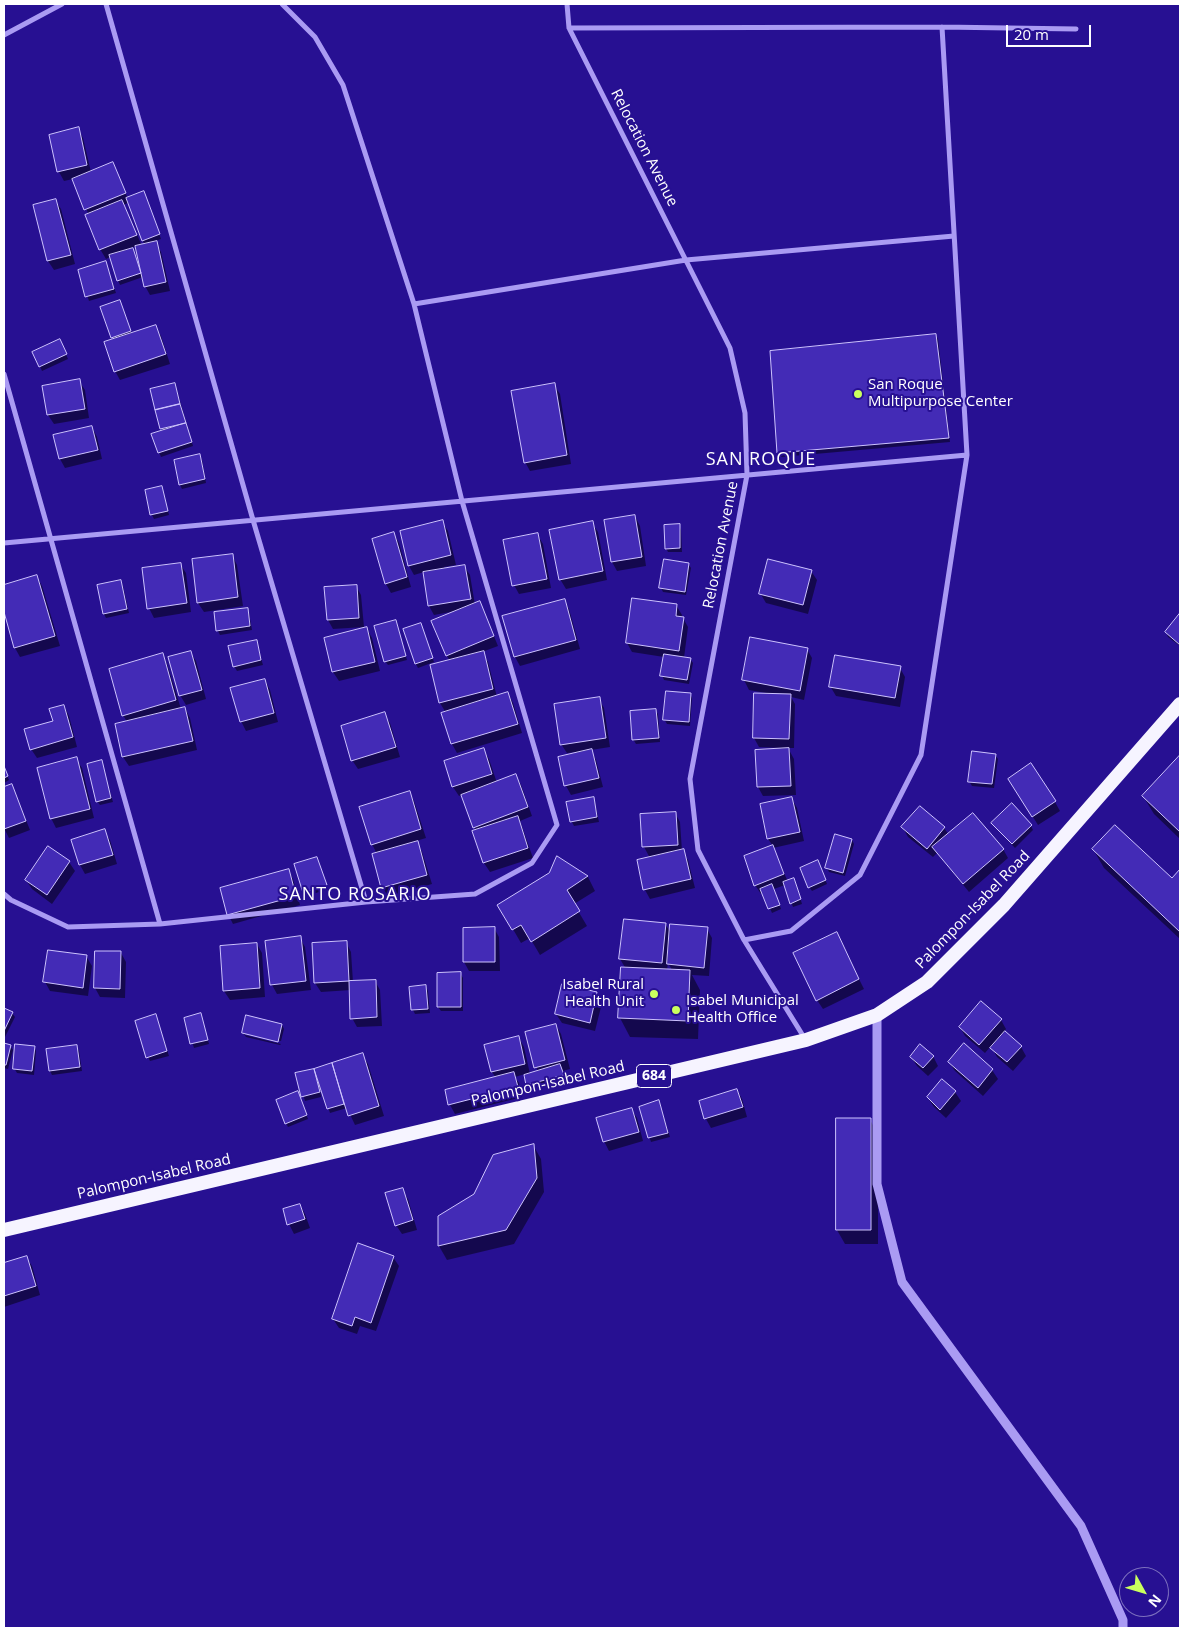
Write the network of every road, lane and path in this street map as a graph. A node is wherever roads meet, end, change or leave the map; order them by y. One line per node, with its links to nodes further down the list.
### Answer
1 (62, 4): 8 (street)
2 (106, 4): 16 (street)
3 (282, 4): 11 (street)
4 (567, 4): 6 (street, Relocation Avenue)
5 (942, 27): 6 (street); 7 (street); 9 (street)
6 (570, 28): 10 (street, Relocation Avenue)
7 (1076, 29)
8 (4, 35)
9 (954, 236): 10 (street); 13 (street)
10 (686, 260): 11 (street); 14 (street, Relocation Avenue)
11 (414, 304): 15 (street)
12 (4, 374): 17 (street)
13 (967, 455): 14 (street); 23 (street)
14 (747, 475): 15 (street); 23 (street, Relocation Avenue)
15 (462, 501): 16 (street); 21 (street)
16 (253, 520): 17 (street); 21 (street)
17 (50, 538): 18 (street); 22 (street)
18 (4, 543)
19 (1180, 704): 24 (highway, Palompon-Isabel Road / 684)
20 (4, 894): 22 (street)
21 (366, 902): 22 (street)
22 (160, 924)
23 (744, 940): 25 (street, Relocation Avenue)
24 (877, 1015): 25 (highway, Palompon-Isabel Road / 684); 27 (street)
25 (806, 1040): 26 (highway, Palompon-Isabel Road / 684)
26 (4, 1230)
27 (1123, 1628)

